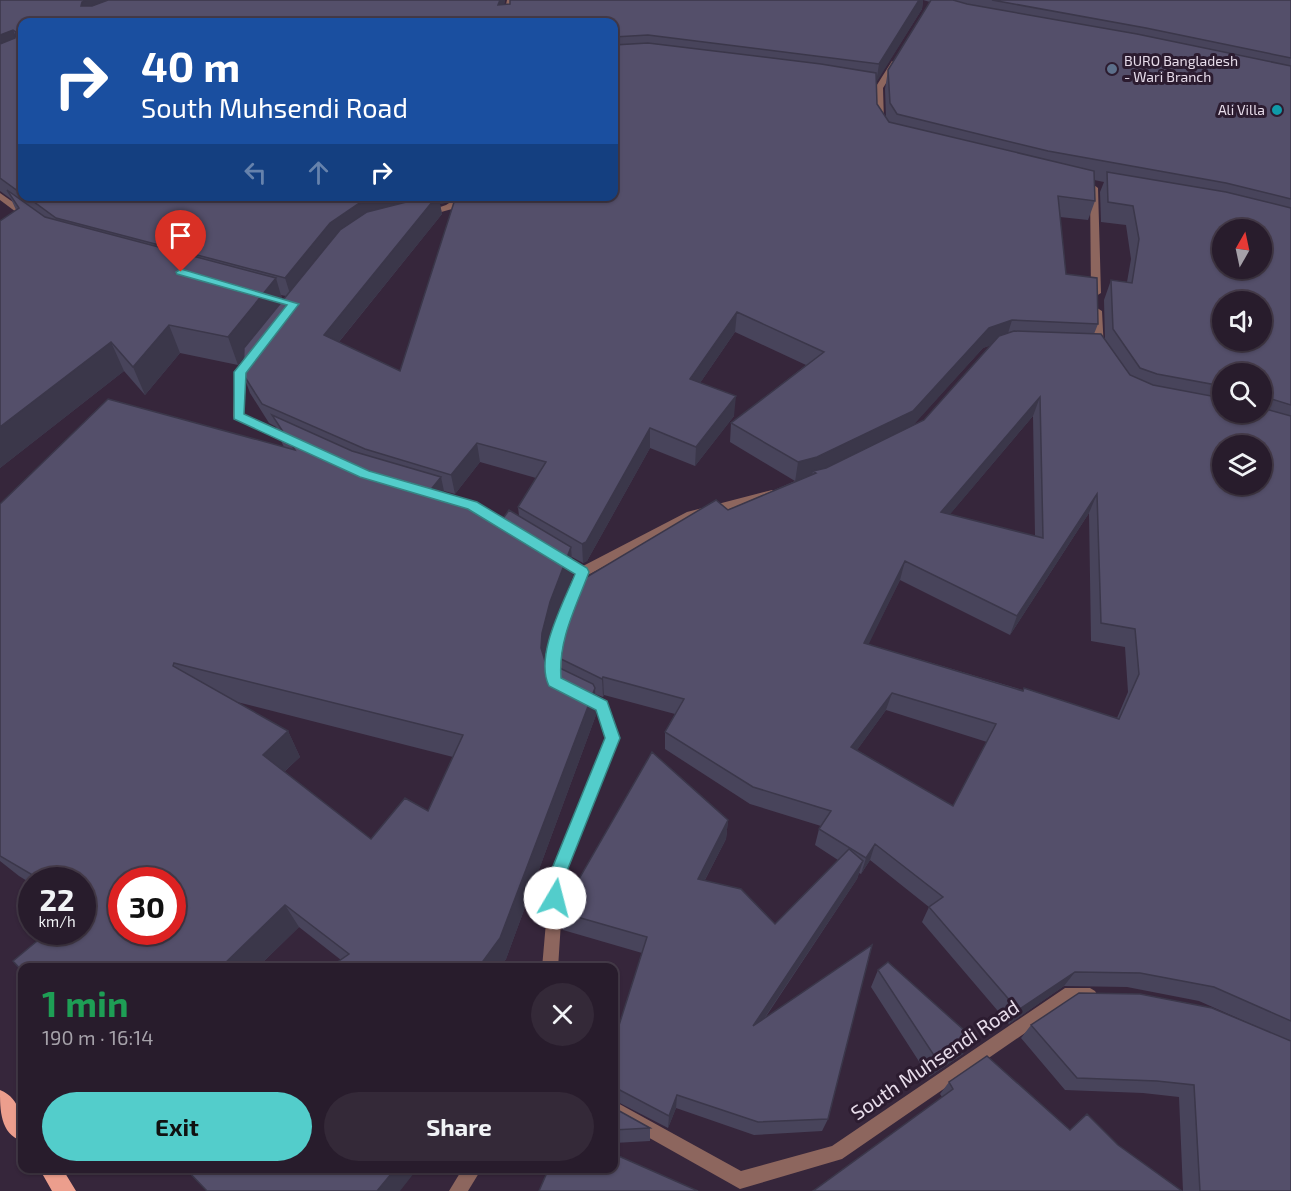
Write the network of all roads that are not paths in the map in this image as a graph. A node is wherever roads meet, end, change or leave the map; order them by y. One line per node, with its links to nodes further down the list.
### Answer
1 (510, 0): 2 (street)
2 (506, 18)
3 (901, 53): 5 (street)
4 (869, 86): 5 (street)
5 (879, 88): 6 (street)
6 (884, 130)
7 (1083, 184): 13 (street)
8 (0, 196): 11 (street)
9 (459, 201): 10 (street)
10 (418, 215)
11 (35, 221)
12 (259, 349): 14 (street)
13 (1096, 352)
14 (302, 445)
15 (783, 491): 19 (street)
16 (429, 493): 17 (street)
17 (502, 524)
18 (553, 554): 19 (street)
19 (583, 572): 20 (street)
20 (550, 963)
21 (1107, 997): 23 (street, South Muhsendi Road)
22 (0, 1100): 24 (main road)
23 (618, 1110)
24 (18, 1125)
25 (52, 1173): 27 (main road)
26 (471, 1173): 28 (street)
27 (65, 1191)
28 (458, 1191)

